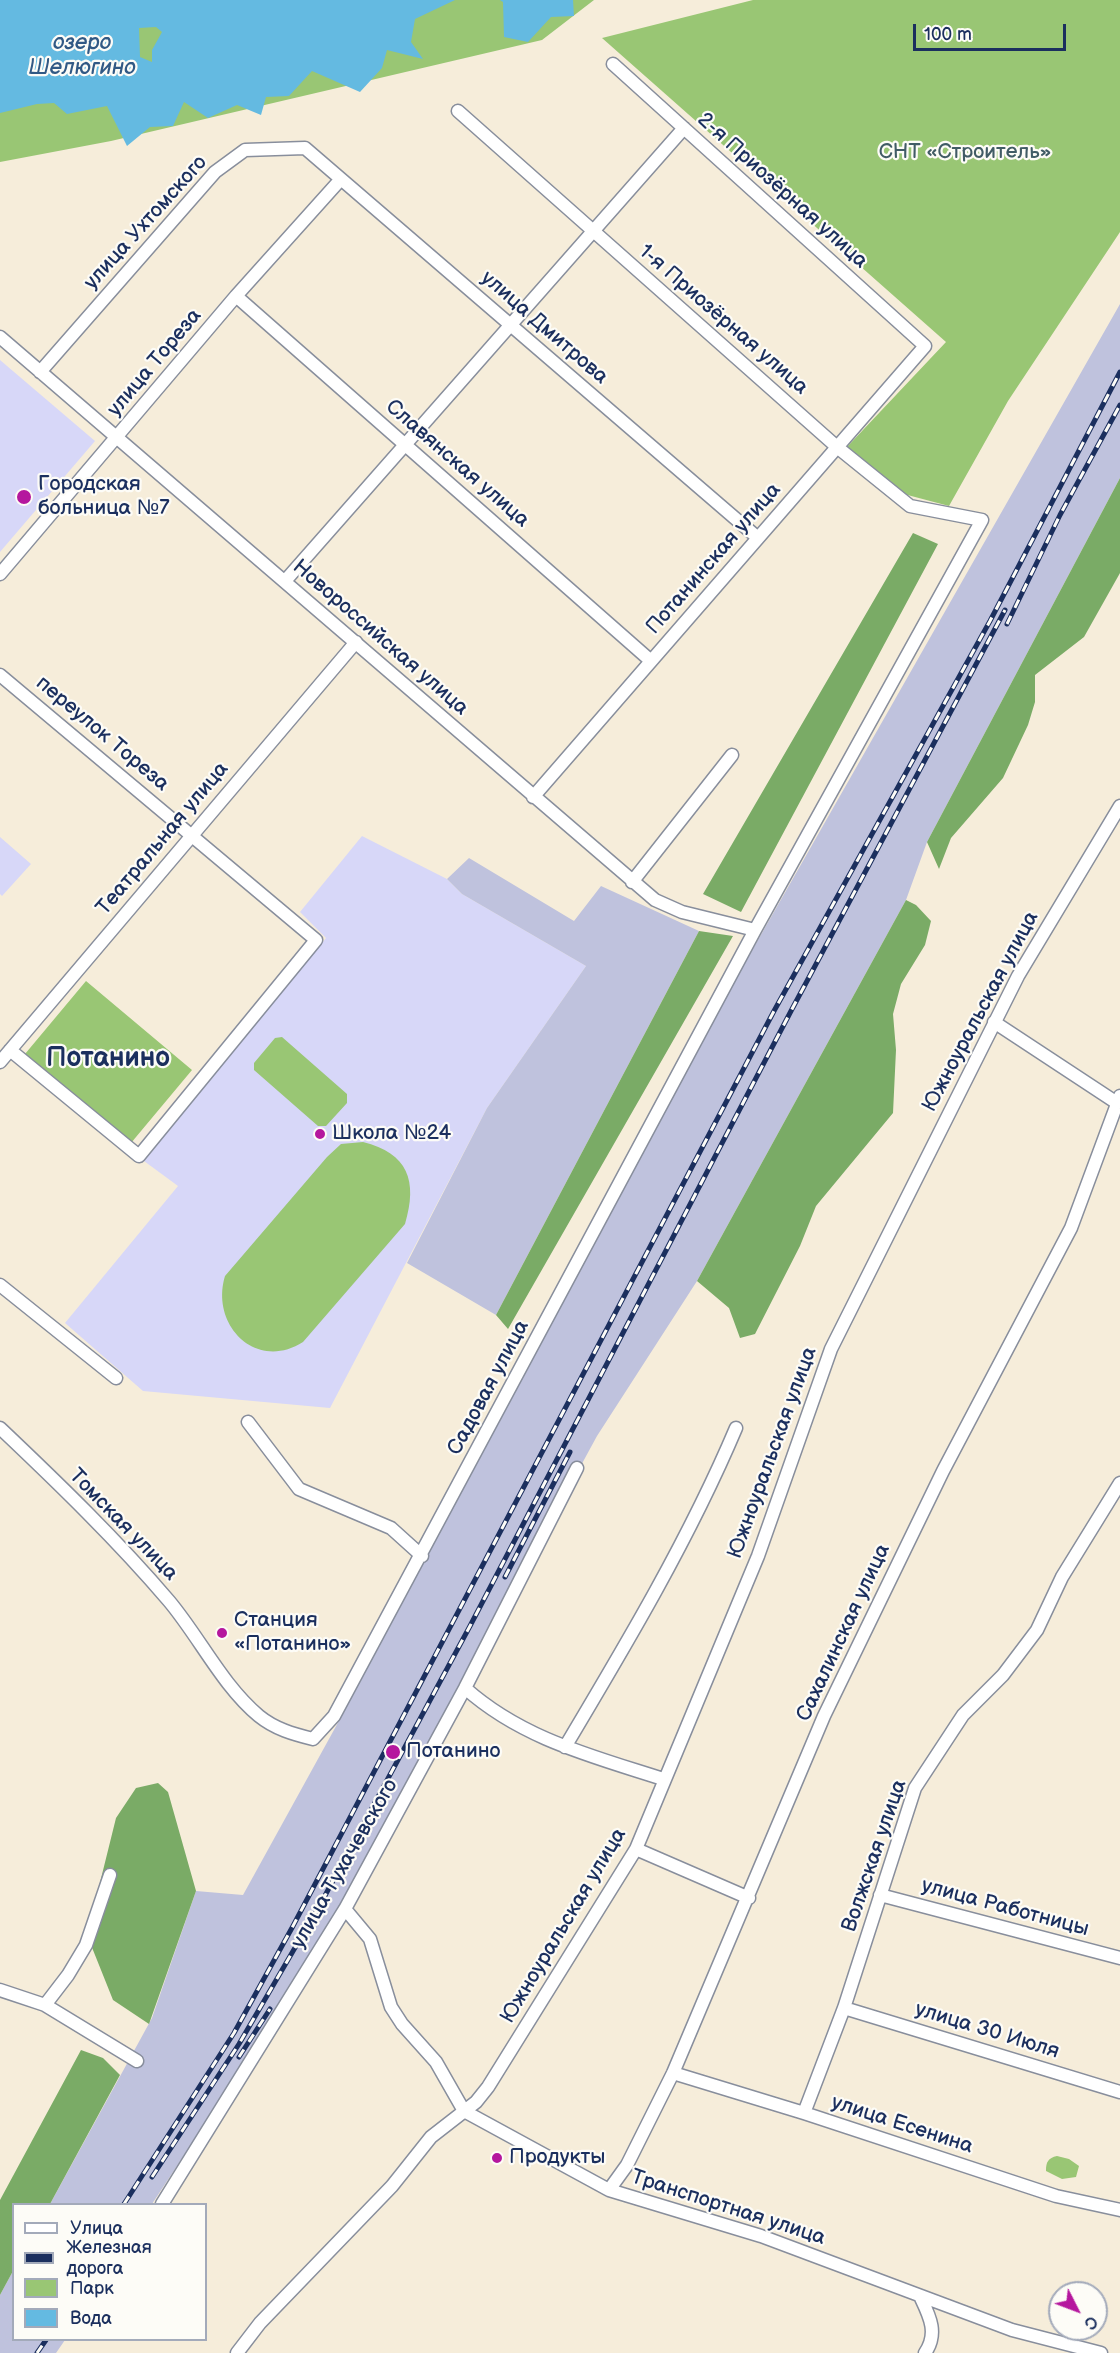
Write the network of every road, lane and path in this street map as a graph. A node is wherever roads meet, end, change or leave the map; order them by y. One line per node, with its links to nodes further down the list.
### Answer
1 (613, 64): 3 (street, 2-я Приозёрная улица)
2 (458, 111): 6 (street, 1-я Приозёрная улица)
3 (684, 128): 6 (street); 10 (street, 2-я Приозёрная улица)
4 (305, 147): 5 (street, улица Дмитрова); 11 (street, улица Ухтомского)
5 (341, 179): 7 (street, улица Тореза); 8 (street, улица Дмитрова)
6 (593, 232): 8 (street); 14 (street, 1-я Приозёрная улица)
7 (236, 296): 12 (street, улица Тореза); 13 (street, Славянская улица)
8 (511, 325): 13 (street); 16 (street, улица Дмитрова)
9 (0, 337): 11 (street, Новороссийская улица)
10 (925, 346): 14 (street, Потанинская улица)
11 (40, 372): 12 (street, Новороссийская улица)
12 (117, 439): 17 (street, улица Тореза); 18 (street, Новороссийская улица)
13 (405, 445): 18 (street); 20 (street, Славянская улица)
14 (837, 447): 15 (street, 1-я Приозёрная улица); 16 (street, Потанинская улица)
15 (982, 520): 27 (street, Садовая улица)
16 (758, 538): 20 (street, Потанинская улица)
17 (0, 574)
18 (285, 581): 19 (street, Новороссийская улица)
19 (356, 642): 23 (street, Новороссийская улица); 25 (street, Театральная улица)
20 (651, 661): 23 (street, Потанинская улица)
21 (0, 675): 25 (street, переулок Тореза)
22 (732, 755): 26 (street)
23 (533, 797): 26 (street, Новороссийская улица)
24 (1120, 806): 28 (street, Южноуральская улица)
25 (192, 836): 29 (street, Театральная улица); 29 (street, переулок Тореза)
26 (632, 882): 27 (street, Новороссийская улица)
27 (755, 930): 39 (street, Садовая улица)
28 (994, 1022): 31 (street); 43 (street, Южноуральская улица)
29 (10, 1050): 30 (street, Театральная улица)
30 (0, 1062)
31 (1119, 1099): 47 (street, Сахалинская улица)
32 (0, 1285): 33 (street)
33 (116, 1378)
34 (248, 1422): 39 (street)
35 (0, 1428): 40 (street, Томская улица)
36 (736, 1428): 42 (street)
37 (577, 1468): 41 (street, улица Тухачевского)
38 (1120, 1483): 46 (street, Волжская улица)
39 (422, 1556): 40 (street, Садовая улица)
40 (211, 1657)
41 (465, 1688): 42 (street); 48 (street, улица Тухачевского)
42 (565, 1747): 43 (street)
43 (663, 1779): 44 (street, Южноуральская улица)
44 (636, 1849): 47 (street); 56 (street, Южноуральская улица)
45 (110, 1875): 51 (street)
46 (880, 1895): 49 (street, улица Работницы); 52 (street, Волжская улица)
47 (749, 1898): 54 (street, Сахалинская улица)
48 (345, 1909): 56 (street); 59 (street, улица Тухачевского)
49 (1120, 1958)
50 (0, 1990): 51 (street)
51 (45, 2005): 53 (street)
52 (844, 2008): 55 (street, улица 30 Июля); 57 (street, Волжская улица)
53 (138, 2061)
54 (673, 2073): 57 (street, улица Есенина); 58 (street, Сахалинская улица)
55 (1120, 2092)
56 (464, 2111): 58 (street, Транспортная улица); 62 (street)
57 (804, 2113): 60 (street, улица Есенина)
58 (609, 2190): 61 (street, Транспортная улица)
59 (163, 2203)
60 (1120, 2210)
61 (920, 2296): 63 (street); 64 (street, Транспортная улица)
62 (237, 2353)
63 (926, 2353)
64 (1101, 2353)

